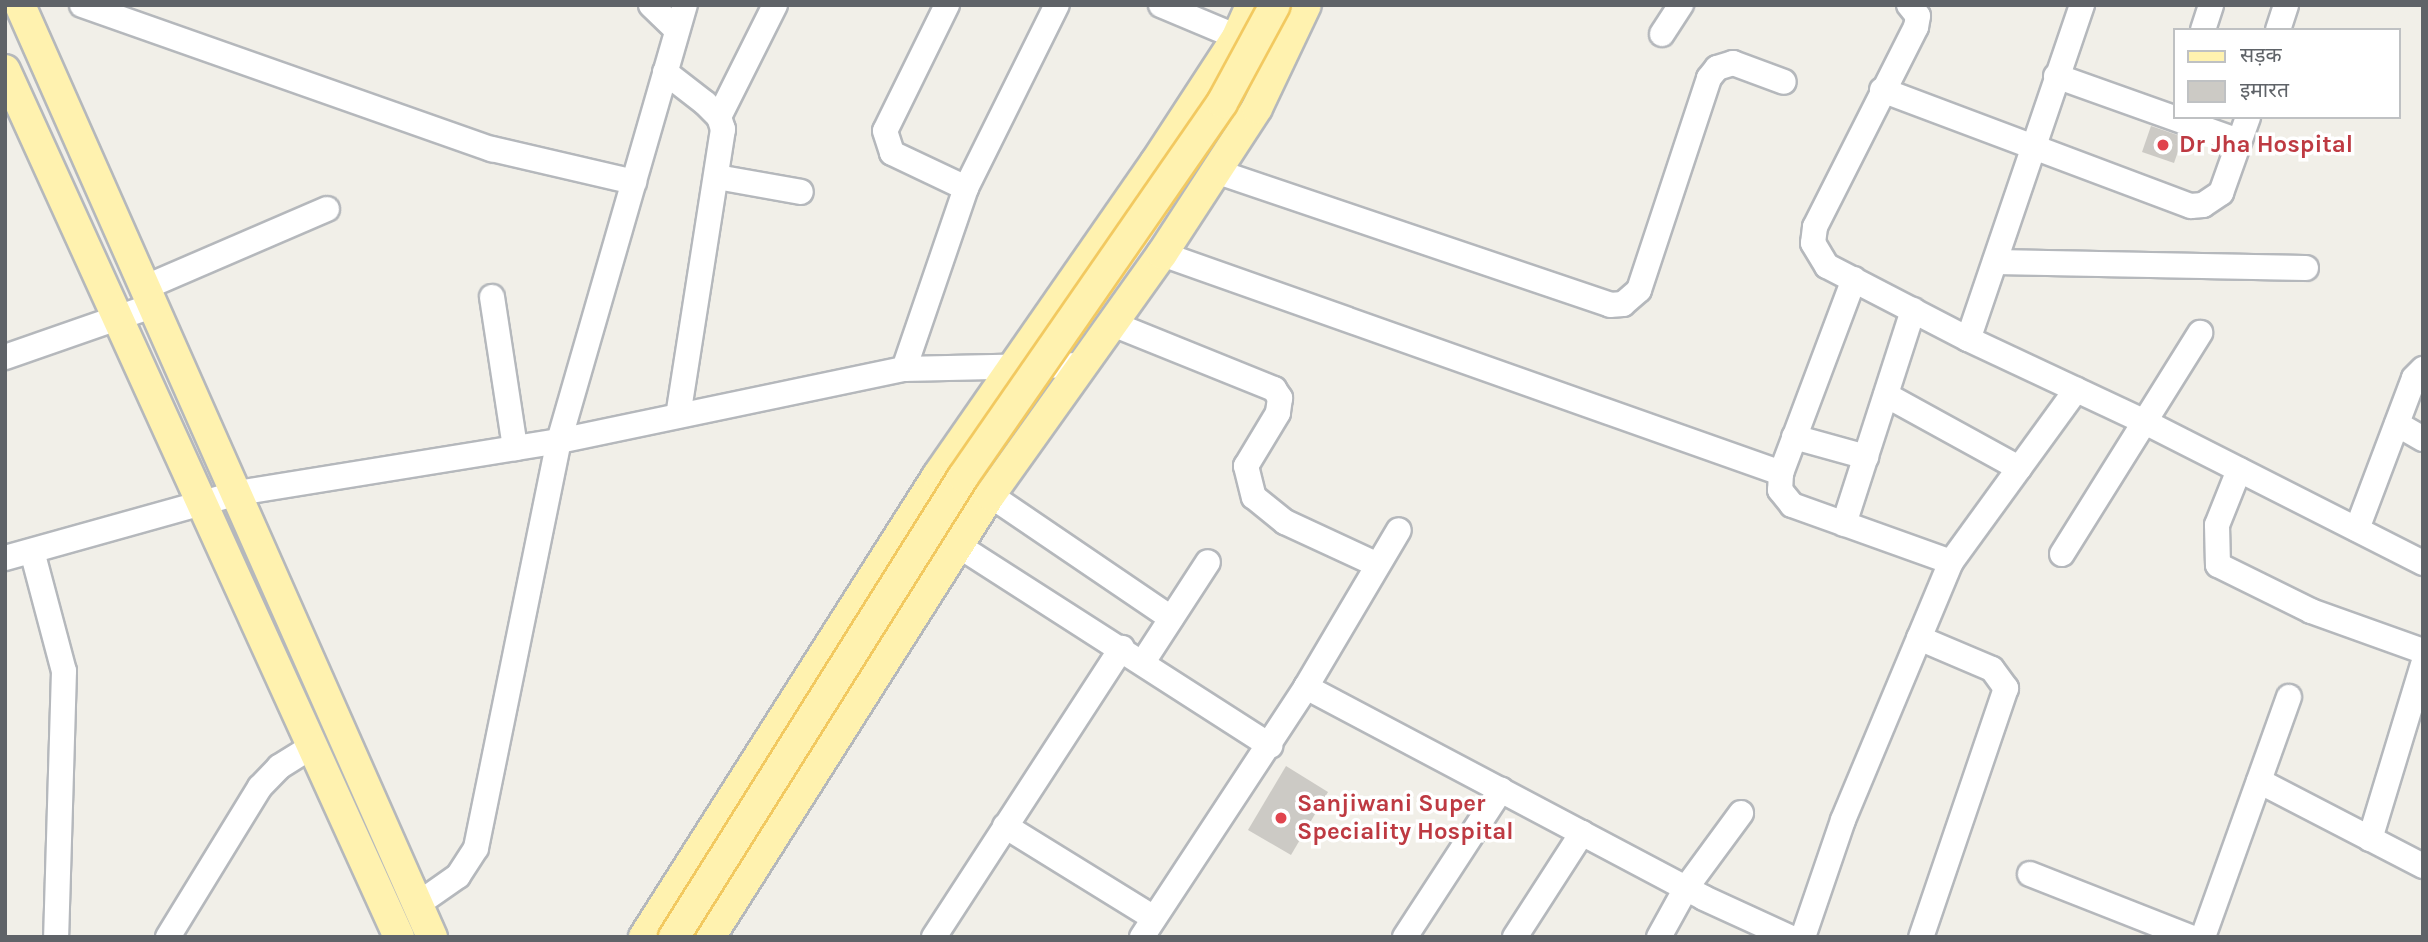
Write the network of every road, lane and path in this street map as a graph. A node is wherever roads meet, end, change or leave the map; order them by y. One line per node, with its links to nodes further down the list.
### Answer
1 (20, 5): 43 (main road)
2 (82, 5): 35 (street)
3 (651, 5): 19 (street)
4 (685, 5): 19 (street)
5 (775, 5): 28 (street)
6 (947, 5): 36 (street)
7 (1056, 5): 36 (street)
8 (1161, 5): 21 (street)
9 (1251, 5): 21 (main road)
10 (1275, 5): 111 (main road, bridge)
11 (1306, 5): 33 (main road)
12 (1681, 5): 20 (street)
13 (1909, 5): 26 (street)
14 (2082, 5): 24 (street)
15 (2211, 5): 17 (street)
16 (2286, 5): 18 (street)
17 (2204, 28)
18 (2279, 28)
19 (677, 30): 23 (street)
20 (1662, 34)
21 (1237, 37): 52 (main road)
22 (5, 70): 46 (main road)
23 (665, 72): 28 (street); 35 (street)
24 (2056, 76): 27 (street); 32 (street)
25 (1784, 82): 33 (street)
26 (1882, 90): 32 (street); 42 (street)
27 (2172, 115)
28 (719, 117): 34 (street)
29 (2183, 119): 31 (street)
30 (2247, 119): 31 (street)
31 (2239, 141): 32 (street)
32 (2031, 145): 40 (street)
33 (1215, 171): 39 (main road)
34 (717, 177): 37 (street); 57 (street)
35 (634, 181): 62 (street)
36 (965, 188): 53 (street)
37 (801, 192)
38 (327, 209): 43 (street)
39 (1162, 254): 47 (main road); 67 (street)
40 (1995, 262): 41 (street); 49 (street)
41 (2306, 268)
42 (1854, 279): 45 (street); 60 (street)
43 (150, 296): 46 (street); 68 (main road)
44 (492, 297): 63 (street)
45 (1913, 310): 49 (street); 56 (street)
46 (118, 320): 50 (street); 70 (main road)
47 (1113, 324): 51 (main road); 81 (street)
48 (2200, 333): 58 (street)
49 (1968, 339): 55 (street)
50 (5, 357)
51 (1082, 365): 52 (street); 69 (main road)
52 (1014, 367): 53 (street); 83 (main road)
53 (904, 369): 57 (street)
54 (2423, 369): 59 (street)
55 (2076, 390): 58 (street); 65 (street)
56 (1886, 395): 64 (street); 65 (street)
57 (678, 415): 62 (street)
58 (2145, 422): 66 (street); 76 (street)
59 (2397, 424): 61 (street); 72 (street)
60 (1794, 437): 64 (street); 67 (street)
61 (2423, 439)
62 (559, 441): 63 (street); 104 (street)
63 (515, 448): 68 (street)
64 (1866, 457): 71 (street)
65 (2019, 468): 79 (street)
66 (2239, 470): 72 (street); 86 (street)
67 (1781, 473): 71 (street)
68 (238, 494): 70 (street); 104 (main road)
69 (990, 495): 74 (main road); 82 (street)
70 (202, 503): 75 (street); 93 (main road)
71 (1844, 523): 79 (street)
72 (2357, 529): 80 (street)
73 (1399, 530): 81 (street)
74 (959, 546): 85 (street); 87 (main road)
75 (32, 551): 77 (street); 106 (street)
76 (2062, 554)
77 (5, 558)
78 (1208, 562): 82 (street)
79 (1951, 562): 84 (street)
80 (2423, 563)
81 (1378, 565): 90 (street)
82 (1171, 618): 88 (street)
83 (840, 632): 87 (main road); 110 (main road)
84 (1919, 638): 118 (street); 119 (street)
85 (1122, 648): 88 (street); 98 (street)
86 (2423, 651)
87 (888, 658): 112 (main road)
88 (1143, 662): 94 (street)
89 (2423, 665): 92 (street)
90 (1306, 687): 94 (street); 96 (street)
91 (2289, 697): 95 (street)
92 (2413, 726): 100 (street)
93 (312, 746): 107 (street); 108 (main road)
94 (1270, 746): 105 (street)
95 (2259, 781): 100 (street); 121 (street)
96 (1501, 790): 99 (street); 114 (street)
97 (1741, 813): 103 (street)
98 (1005, 826): 105 (street); 113 (street)
99 (1582, 833): 103 (street); 115 (street)
100 (2370, 839): 101 (street)
101 (2423, 866)
102 (2030, 874): 120 (street)
103 (1686, 888): 116 (street); 117 (street)
104 (418, 904): 109 (main road)
105 (1148, 927)
106 (56, 937)
107 (168, 937)
108 (399, 937)
109 (432, 937)
110 (644, 937)
111 (674, 937)
112 (710, 937)
113 (934, 937)
114 (1405, 937)
115 (1515, 937)
116 (1659, 937)
117 (1789, 937)
118 (1803, 937)
119 (1921, 937)
120 (2190, 937)
121 (2203, 937)

